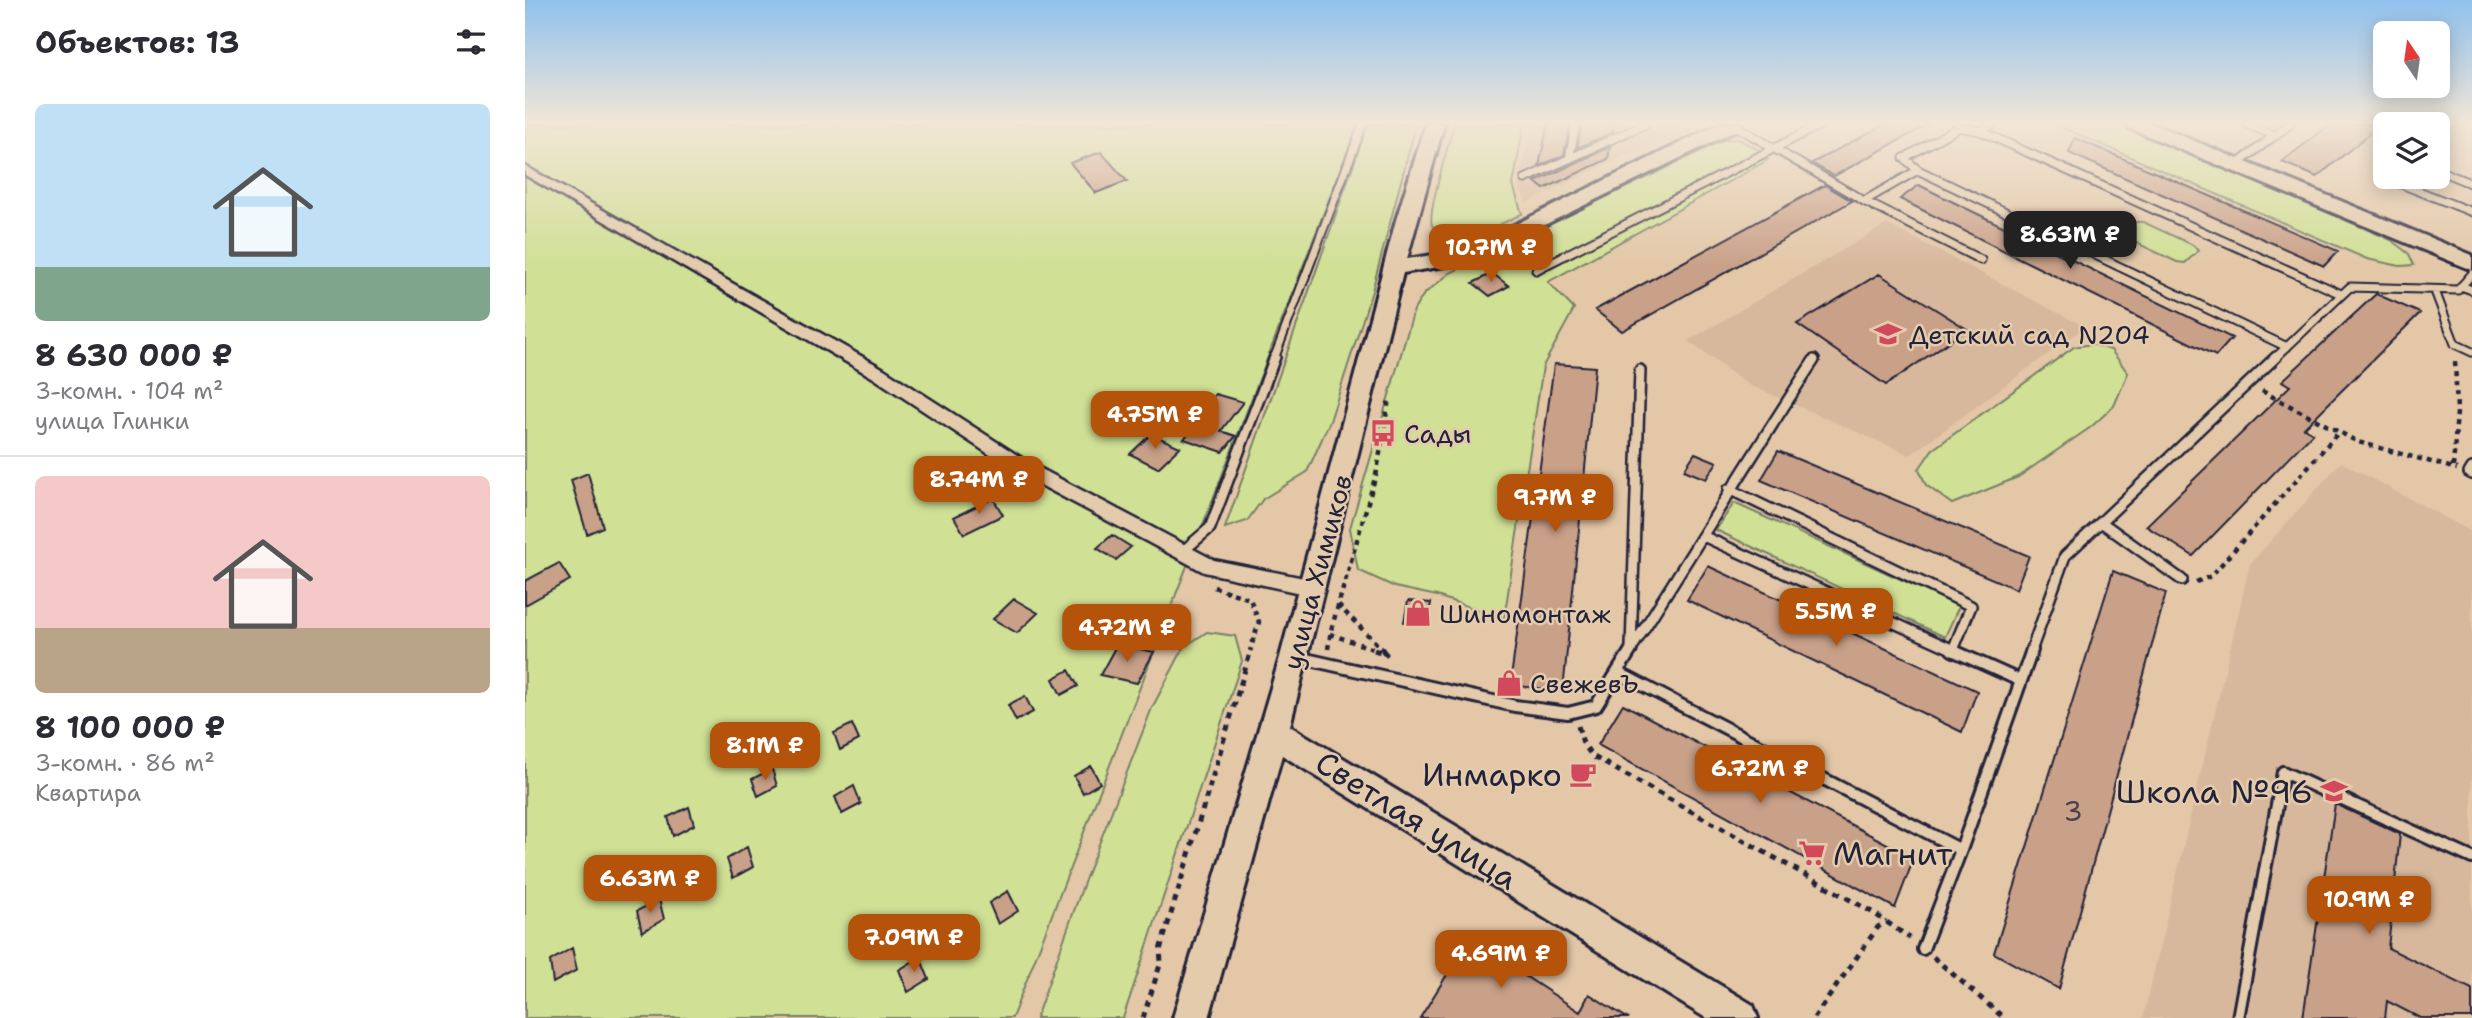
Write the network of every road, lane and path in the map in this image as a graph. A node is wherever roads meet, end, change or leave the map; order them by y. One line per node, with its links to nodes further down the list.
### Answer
1 (528, 172): 40 (street)
2 (1345, 172): 40 (lane)
3 (1421, 172): 20 (main road, улица Химиков)
4 (1541, 172): 13 (lane)
5 (1638, 172): 20 (main road)
6 (1729, 172): 21 (lane)
7 (1814, 172): 16 (lane)
8 (1915, 172): 16 (lane)
9 (1921, 172): 28 (lane)
10 (2070, 172): 26 (lane)
11 (2252, 172): 19 (street)
12 (2450, 175): 14 (lane)
13 (1525, 179)
14 (2472, 184)
15 (2414, 189): 17 (lane)
16 (1864, 201): 18 (lane)
17 (2472, 212)
18 (1981, 260)
19 (2472, 263)
20 (1395, 267): 43 (main road, улица Химиков)
21 (1536, 270)
22 (2472, 274): 23 (lane)
23 (2461, 286): 24 (lane); 25 (lane)
24 (2472, 290)
25 (2435, 291): 26 (lane); 27 (lane)
26 (2341, 294): 28 (lane)
27 (2455, 344): 29 (lane); 35 (path)
28 (2287, 348): 32 (lane)
29 (2472, 352)
30 (1814, 360): 37 (lane)
31 (1640, 370): 46 (lane)
32 (2249, 383): 34 (path); 38 (lane)
33 (1389, 399): 44 (path)
34 (2338, 433): 35 (path); 41 (path)
35 (2453, 467): 36 (path)
36 (2471, 472)
37 (1729, 489): 39 (lane); 47 (lane)
38 (2101, 522): 41 (lane); 50 (lane)
39 (1703, 536): 46 (lane); 47 (lane)
40 (1182, 552): 43 (street)
41 (2182, 580)
42 (1202, 581): 58 (path)
43 (1314, 588): 48 (main road, улица Химиков)
44 (1338, 605): 45 (path); 45 (path)
45 (1330, 634): 48 (path)
46 (1631, 650): 49 (lane)
47 (1954, 650): 50 (lane)
48 (1310, 660): 51 (lane); 52 (main road, улица Химиков)
49 (1617, 672): 51 (lane); 53 (lane)
50 (2021, 681): 53 (lane)
51 (1574, 712): 55 (path)
52 (1273, 732): 57 (main road, Светлая улица); 59 (main road, улица Химиков)
53 (1961, 850): 56 (lane)
54 (2472, 859): 62 (lane)
55 (1887, 922): 56 (path); 60 (path)
56 (1923, 949): 61 (path)
57 (1722, 1013)
58 (1143, 1018)
59 (1191, 1018)
60 (1814, 1018)
61 (2004, 1018)
62 (2238, 1018)

